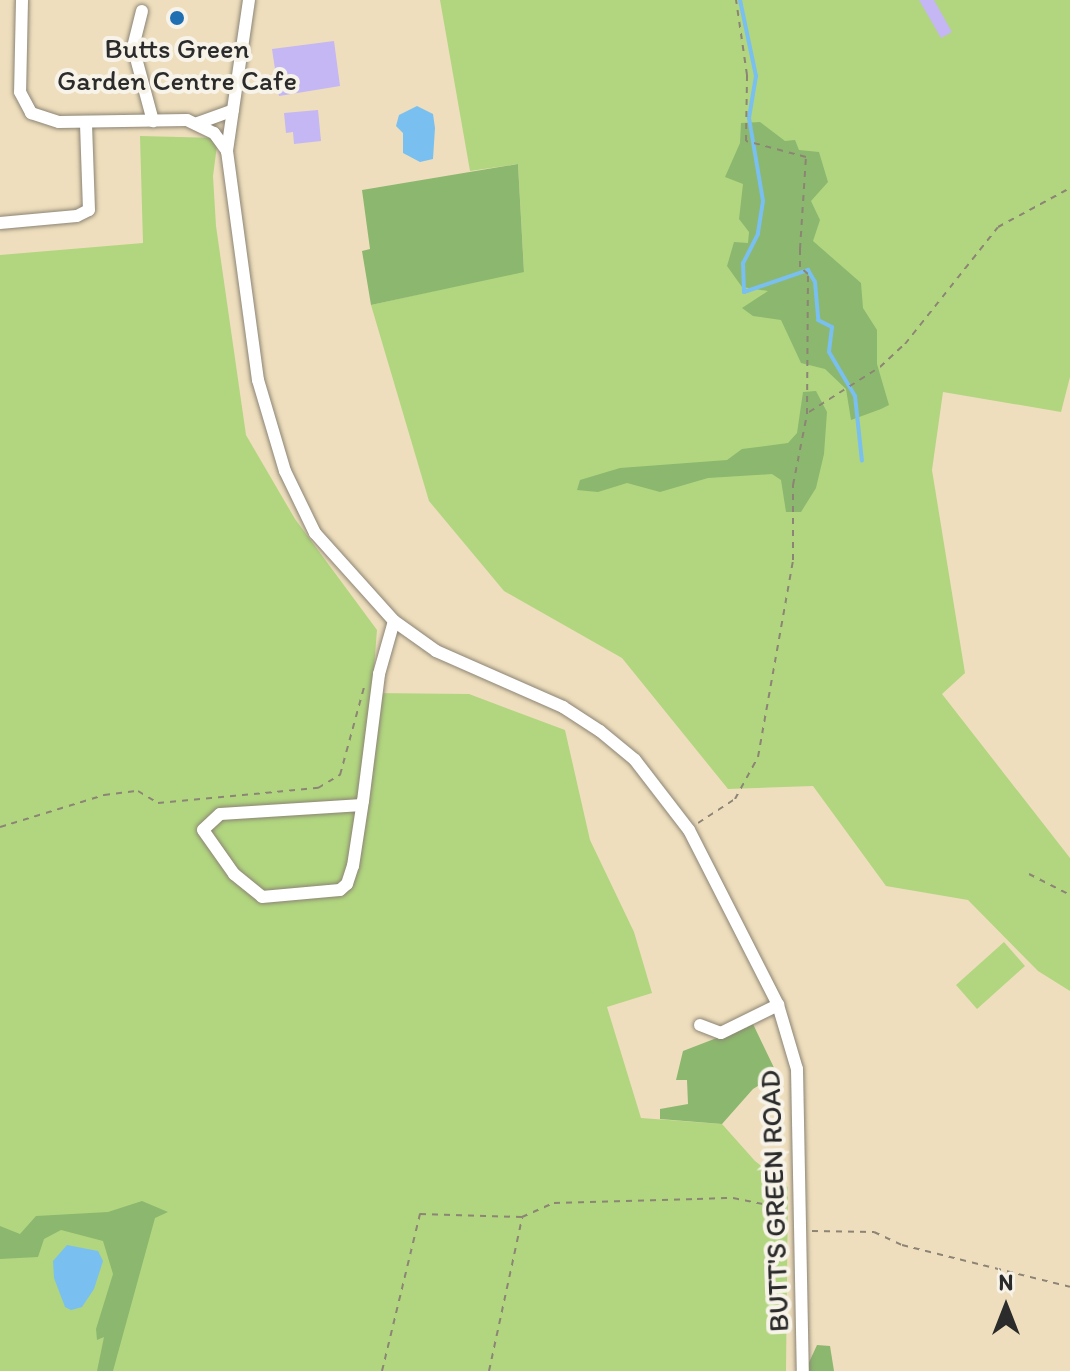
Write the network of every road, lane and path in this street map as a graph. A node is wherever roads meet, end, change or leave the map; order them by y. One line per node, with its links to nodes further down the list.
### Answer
1 (22, 0): 7 (street)
2 (249, 0): 5 (street, BUTT'S GREEN ROAD)
3 (736, 0): 12 (path)
4 (142, 11): 6 (street)
5 (233, 110): 8 (street); 9 (street, BUTT'S GREEN ROAD)
6 (153, 121): 7 (street); 8 (street)
7 (86, 122): 11 (street)
8 (198, 123): 9 (street)
9 (227, 151): 13 (street, BUTT'S GREEN ROAD)
10 (1070, 188): 12 (path)
11 (0, 223)
12 (807, 414): 17 (path)
13 (394, 621): 15 (street); 17 (street, BUTT'S GREEN ROAD)
14 (366, 681): 16 (path)
15 (362, 805): 15 (street)
16 (0, 827)
17 (689, 830): 20 (street, BUTT'S GREEN ROAD)
18 (1029, 874): 19 (path)
19 (1070, 895)
20 (778, 1005): 21 (street); 22 (street, BUTT'S GREEN ROAD)
21 (700, 1025)
22 (801, 1214): 23 (path); 24 (street, BUTT'S GREEN ROAD)
23 (522, 1217): 26 (path); 27 (path)
24 (799, 1232): 25 (path); 28 (street, BUTT'S GREEN ROAD)
25 (1070, 1287)
26 (382, 1371)
27 (489, 1371)
28 (803, 1371)

